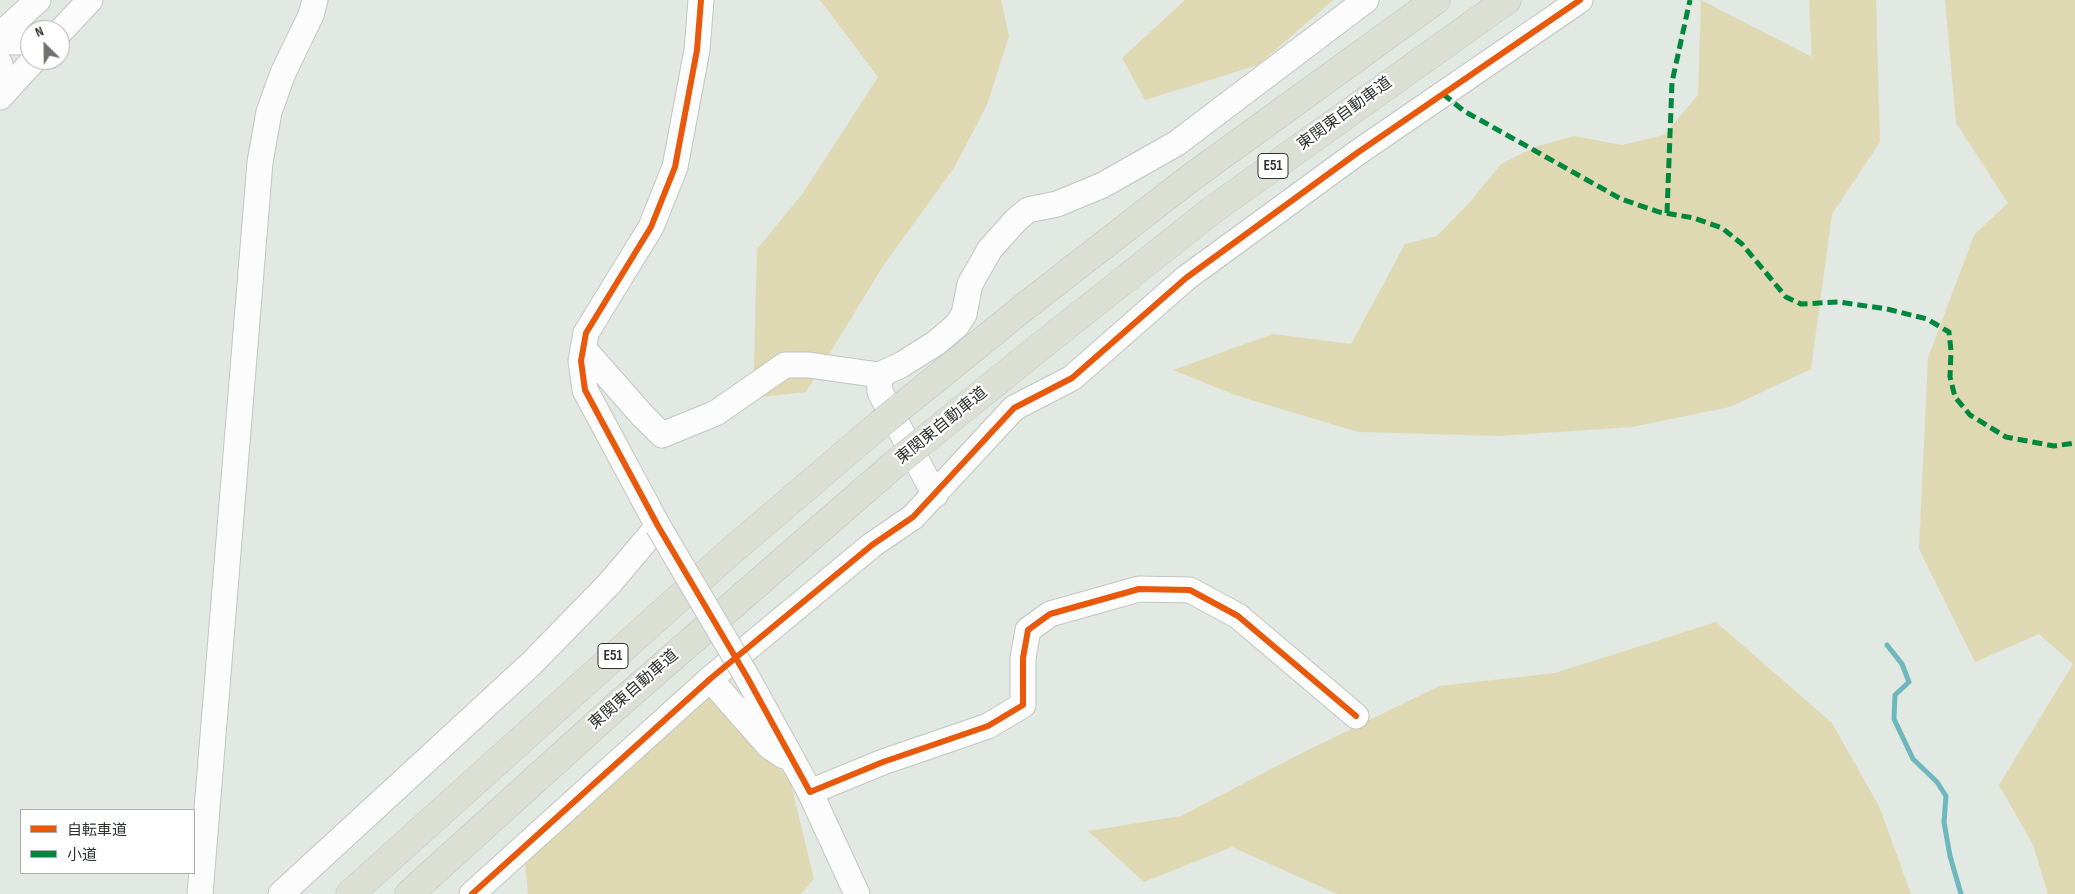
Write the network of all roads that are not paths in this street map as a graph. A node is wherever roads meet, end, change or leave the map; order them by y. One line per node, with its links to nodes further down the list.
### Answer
1 (38, 0): 10 (street)
2 (90, 0): 9 (street)
3 (316, 0): 24 (street)
4 (701, 0): 16 (street)
5 (1366, 0): 17 (street)
6 (1436, 0): 26 (highway, E51, bridge)
7 (1507, 0): 27 (highway, 東関東自動車道 / E51, bridge)
8 (1580, 0): 18 (street)
9 (70, 20)
10 (0, 35)
11 (20, 41): 12 (street)
12 (0, 42)
13 (0, 64): 15 (street)
14 (21, 70): 15 (street)
15 (1, 86)
16 (583, 348): 17 (street); 19 (street)
17 (879, 375): 18 (street)
18 (935, 495): 20 (street)
19 (658, 526): 22 (street, bridge); 25 (street)
20 (710, 679): 22 (street); 28 (street)
21 (1356, 716): 23 (street)
22 (793, 761): 23 (street)
23 (810, 792): 29 (street)
24 (200, 894)
25 (281, 894)
26 (350, 894)
27 (409, 894)
28 (472, 894)
29 (857, 894)

